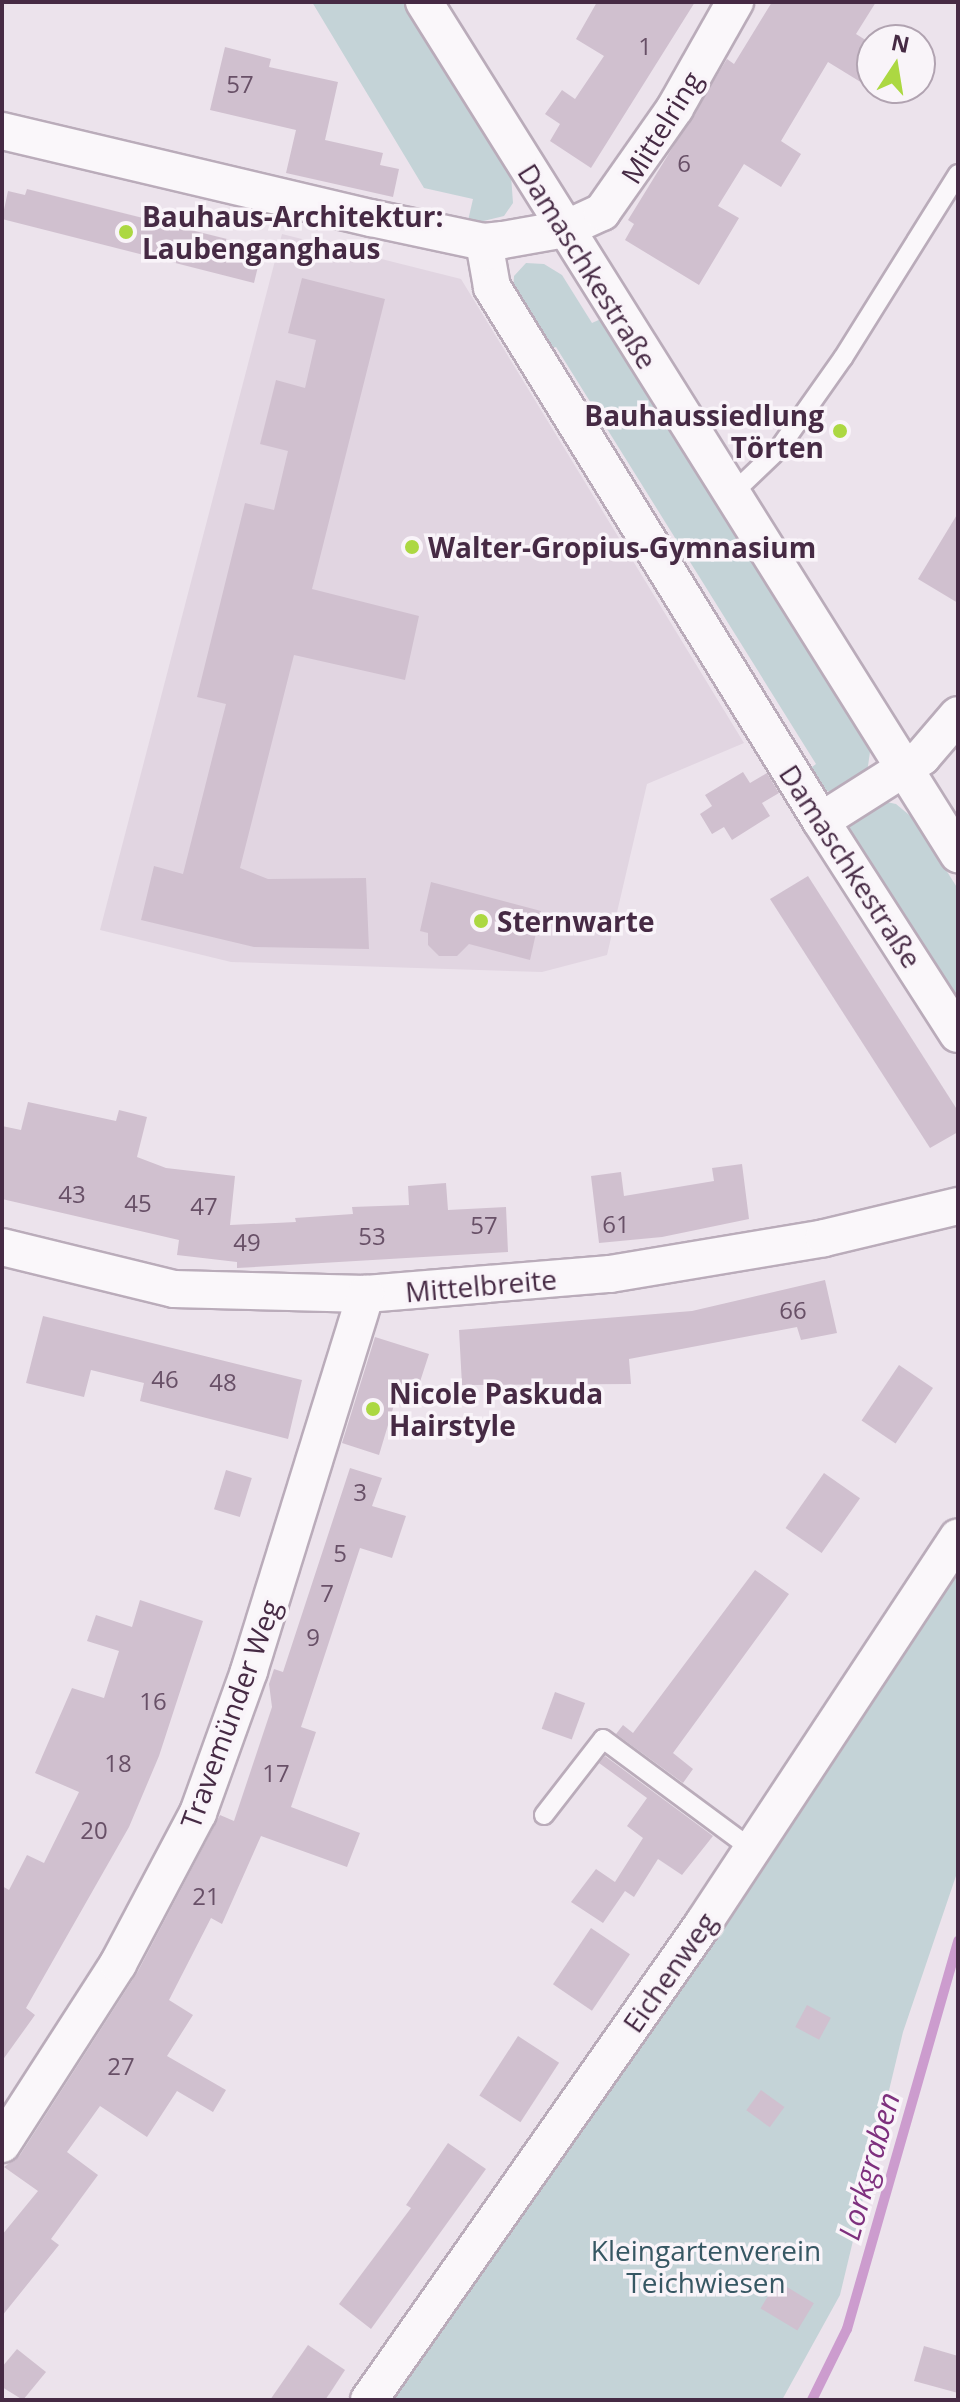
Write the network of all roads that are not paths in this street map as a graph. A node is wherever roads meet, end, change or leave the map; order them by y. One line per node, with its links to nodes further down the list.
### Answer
1 (424, 2): 5 (street, Damaschkestraße)
2 (735, 2): 5 (street, Mittelring)
3 (2, 133): 6 (street)
4 (958, 174): 7 (lane)
5 (565, 229): 6 (street, Mittelring); 7 (street, Damaschkestraße)
6 (484, 242): 10 (street, Damaschkestraße)
7 (732, 494): 9 (street, Damaschkestraße)
8 (958, 715): 9 (street)
9 (903, 768): 10 (street); 11 (street, Damaschkestraße)
10 (821, 821): 12 (street, Damaschkestraße)
11 (958, 854)
12 (958, 1034)
13 (958, 1206): 15 (street, Mittelbreite)
14 (2, 1247): 15 (street, Mittelbreite)
15 (366, 1294): 19 (street, Travemünder Weg)
16 (958, 1538): 18 (street, Eichenweg)
17 (544, 1815): 18 (lane)
18 (753, 1850): 20 (street, Eichenweg)
19 (2, 2144)
20 (369, 2400)

